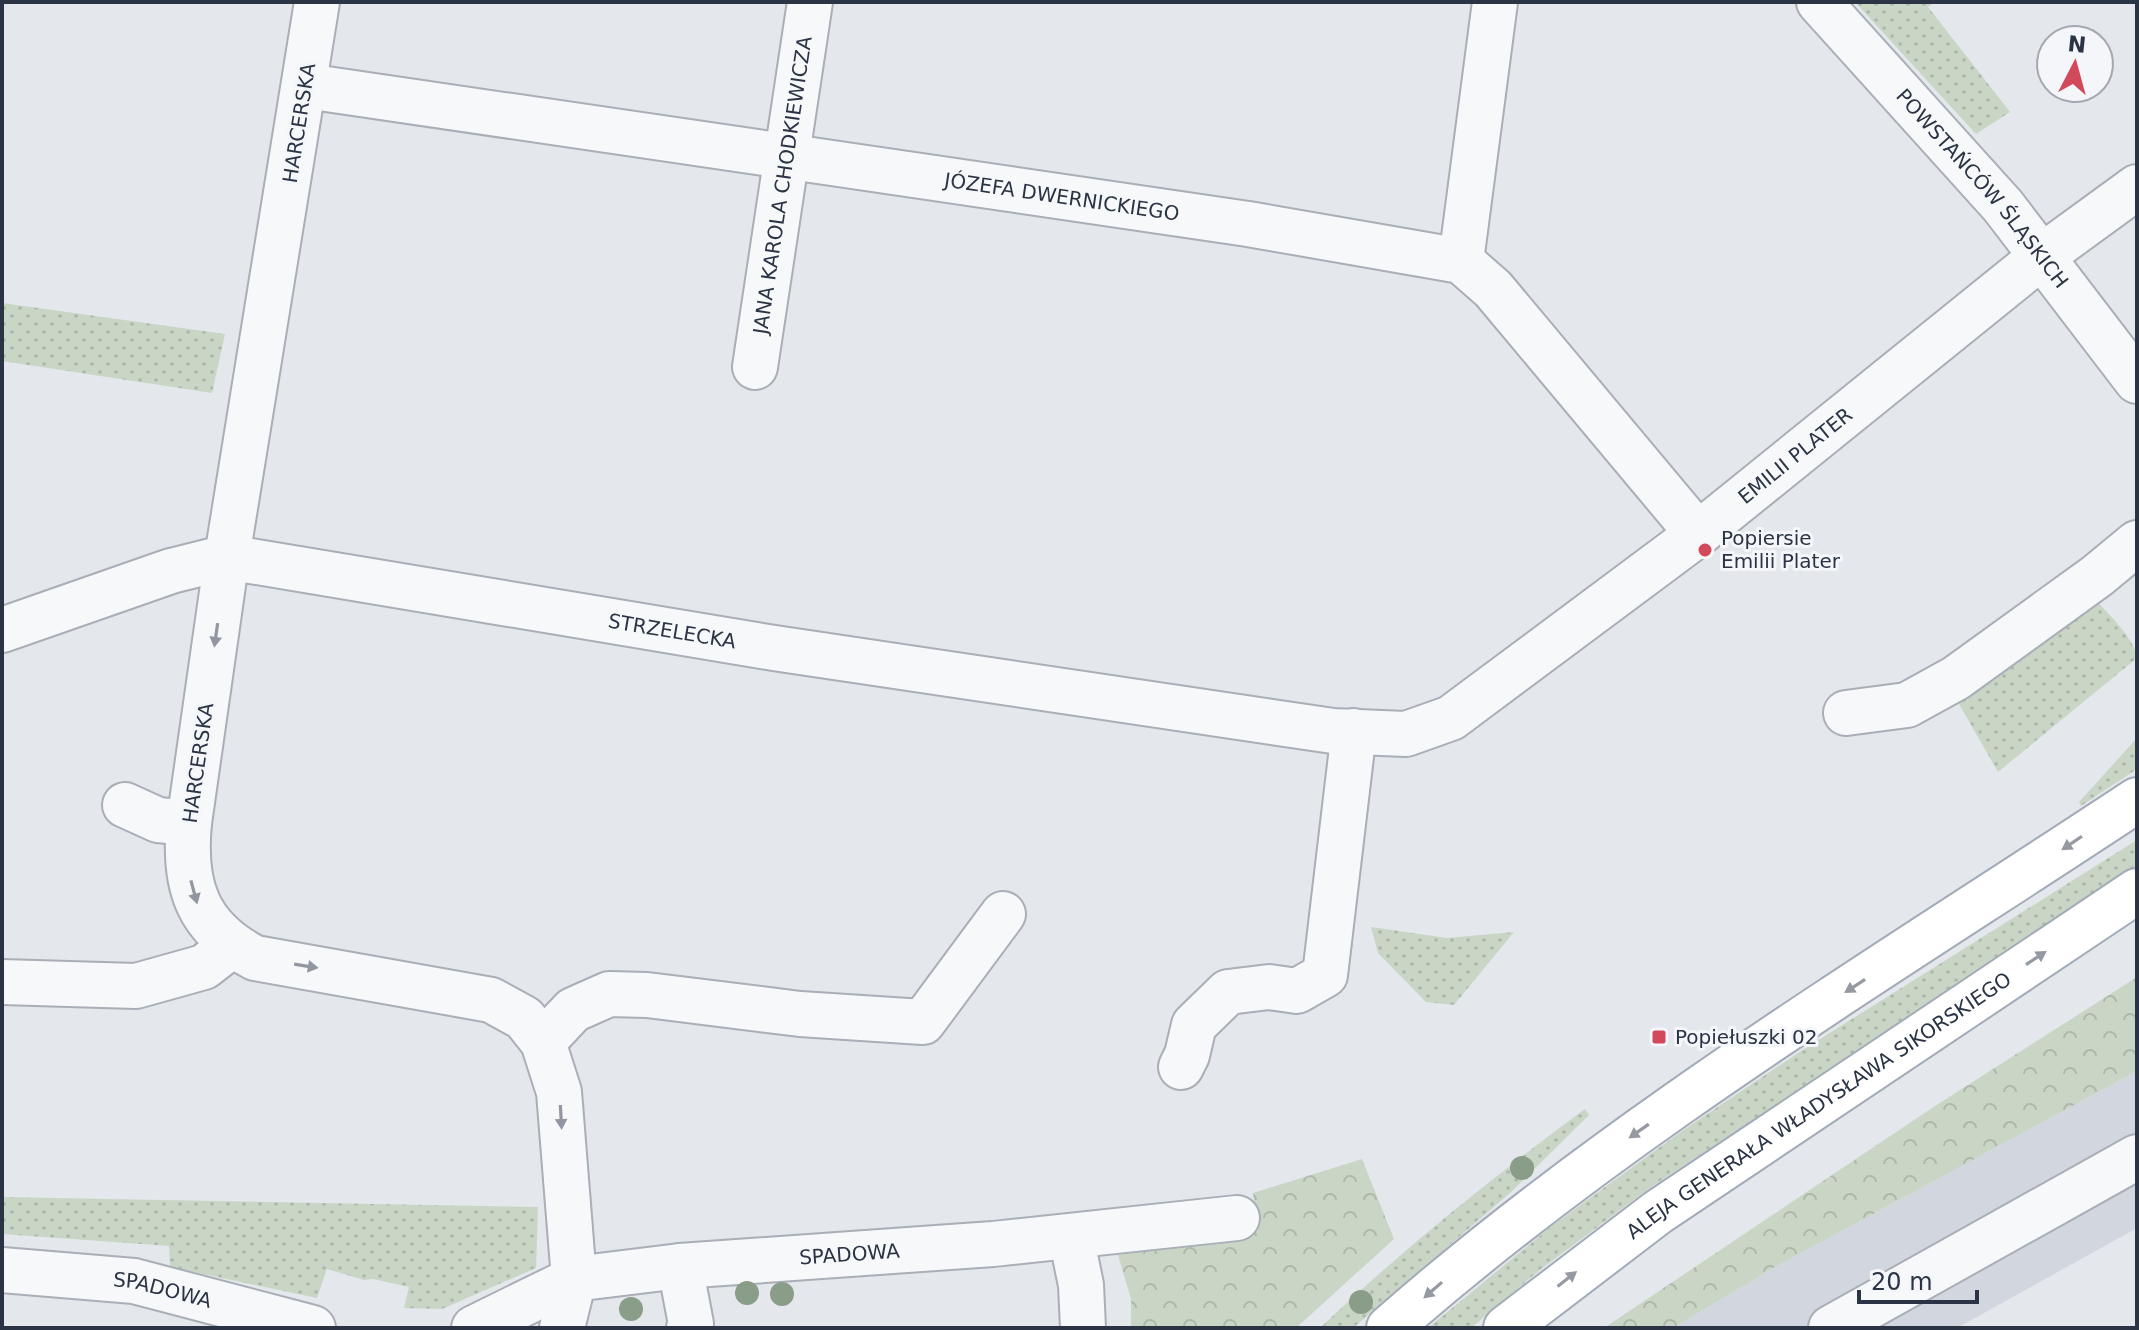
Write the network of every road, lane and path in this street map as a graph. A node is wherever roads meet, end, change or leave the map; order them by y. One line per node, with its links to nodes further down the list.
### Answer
1 (317, 2): 5 (street, HARCERSKA)
2 (810, 2): 6 (street, JANA KAROLA CHODKIEWICZA)
3 (1495, 2): 9 (street)
4 (1819, 2): 8 (street, POWSTAŃCÓW ŚLĄSKICH)
5 (306, 86): 6 (street, JÓZEFA DWERNICKIEGO); 14 (street, HARCERSKA)
6 (787, 157): 9 (street, JÓZEFA DWERNICKIEGO); 10 (street, JANA KAROLA CHODKIEWICZA)
7 (2137, 187): 8 (street, EMILII PLATER)
8 (2041, 257): 11 (street, POWSTAŃCÓW ŚLĄSKICH); 12 (street, EMILII PLATER)
9 (1461, 261): 12 (street)
10 (755, 367)
11 (2137, 381)
12 (1698, 534): 17 (street, EMILII PLATER)
13 (2137, 543): 16 (street)
14 (227, 557): 15 (street, STRZELECKA); 17 (street, STRZELECKA); 20 (street, HARCERSKA, one-way to 20)
15 (2, 630)
16 (1846, 713)
17 (1354, 731): 26 (street)
18 (2137, 800): 38 (main road, one-way to 38)
19 (125, 805): 20 (street)
20 (189, 823): 23 (street, HARCERSKA, one-way to 23)
21 (2137, 891): 39 (main road, ALEJA GENERAŁA WŁADYSŁAWA SIKORSKIEGO, one-way to 21)
22 (1003, 914): 25 (street)
23 (231, 946): 24 (street); 25 (street, HARCERSKA, one-way to 25)
24 (2, 982)
25 (543, 1042): 32 (street, HARCERSKA, one-way to 32)
26 (1181, 1067)
27 (2137, 1157): 40 (street)
28 (1237, 1218): 29 (street, SPADOWA)
29 (1071, 1236): 30 (street, SPADOWA); 37 (street)
30 (680, 1266): 32 (street, SPADOWA); 36 (street)
31 (5, 1270): 33 (street, SPADOWA)
32 (574, 1279): 34 (street, SPADOWA); 35 (street, HARCERSKA)
33 (313, 1328)
34 (474, 1328)
35 (562, 1328)
36 (689, 1328)
37 (1083, 1328)
38 (1389, 1328)
39 (1506, 1328)
40 (1831, 1328)

